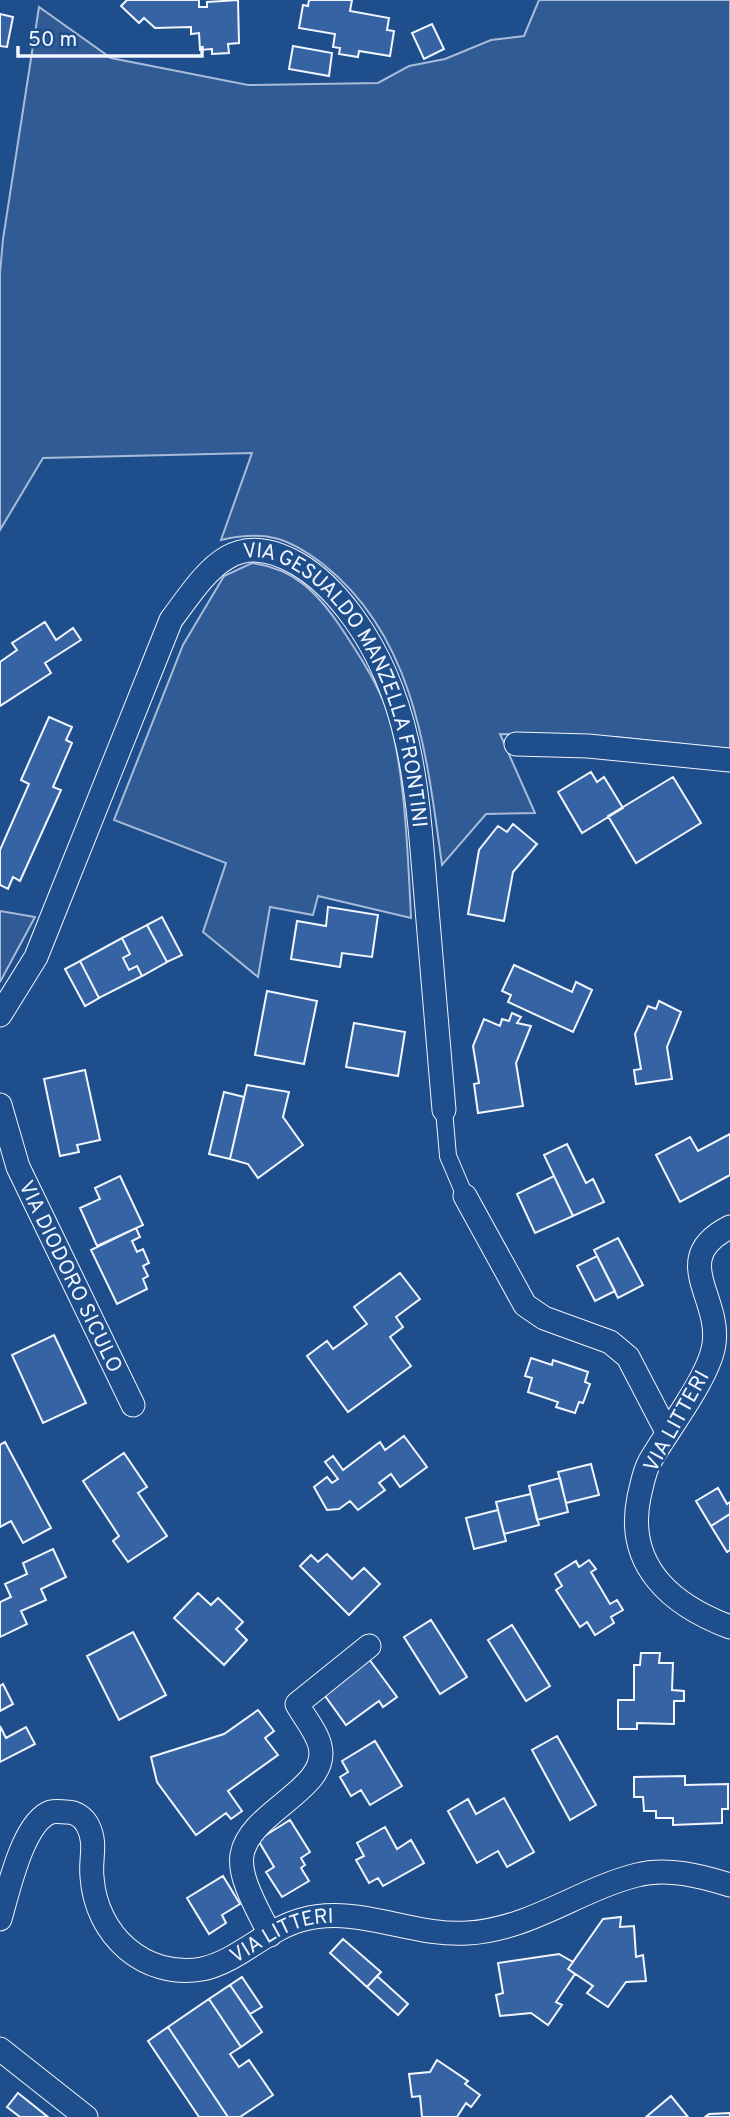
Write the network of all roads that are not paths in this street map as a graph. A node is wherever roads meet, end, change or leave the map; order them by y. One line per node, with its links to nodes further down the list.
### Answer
1 (516, 744): 2 (street)
2 (730, 760)
3 (0, 1015): 5 (street, VIA GESUALDO MANZELLA FRONTINI)
4 (0, 1105): 8 (street, VIA DIODORO SICULO)
5 (444, 1110): 6 (street)
6 (465, 1196): 9 (street)
7 (730, 1227): 9 (street, VIA LITTERI)
8 (133, 1405)
9 (667, 1432): 10 (street, VIA LITTERI)
10 (730, 1627)
11 (369, 1646): 14 (street)
12 (730, 1885): 14 (street, VIA LITTERI)
13 (0, 1919): 14 (street, VIA LITTERI)
14 (270, 1935)
15 (0, 2049): 16 (street)
16 (86, 2117)

